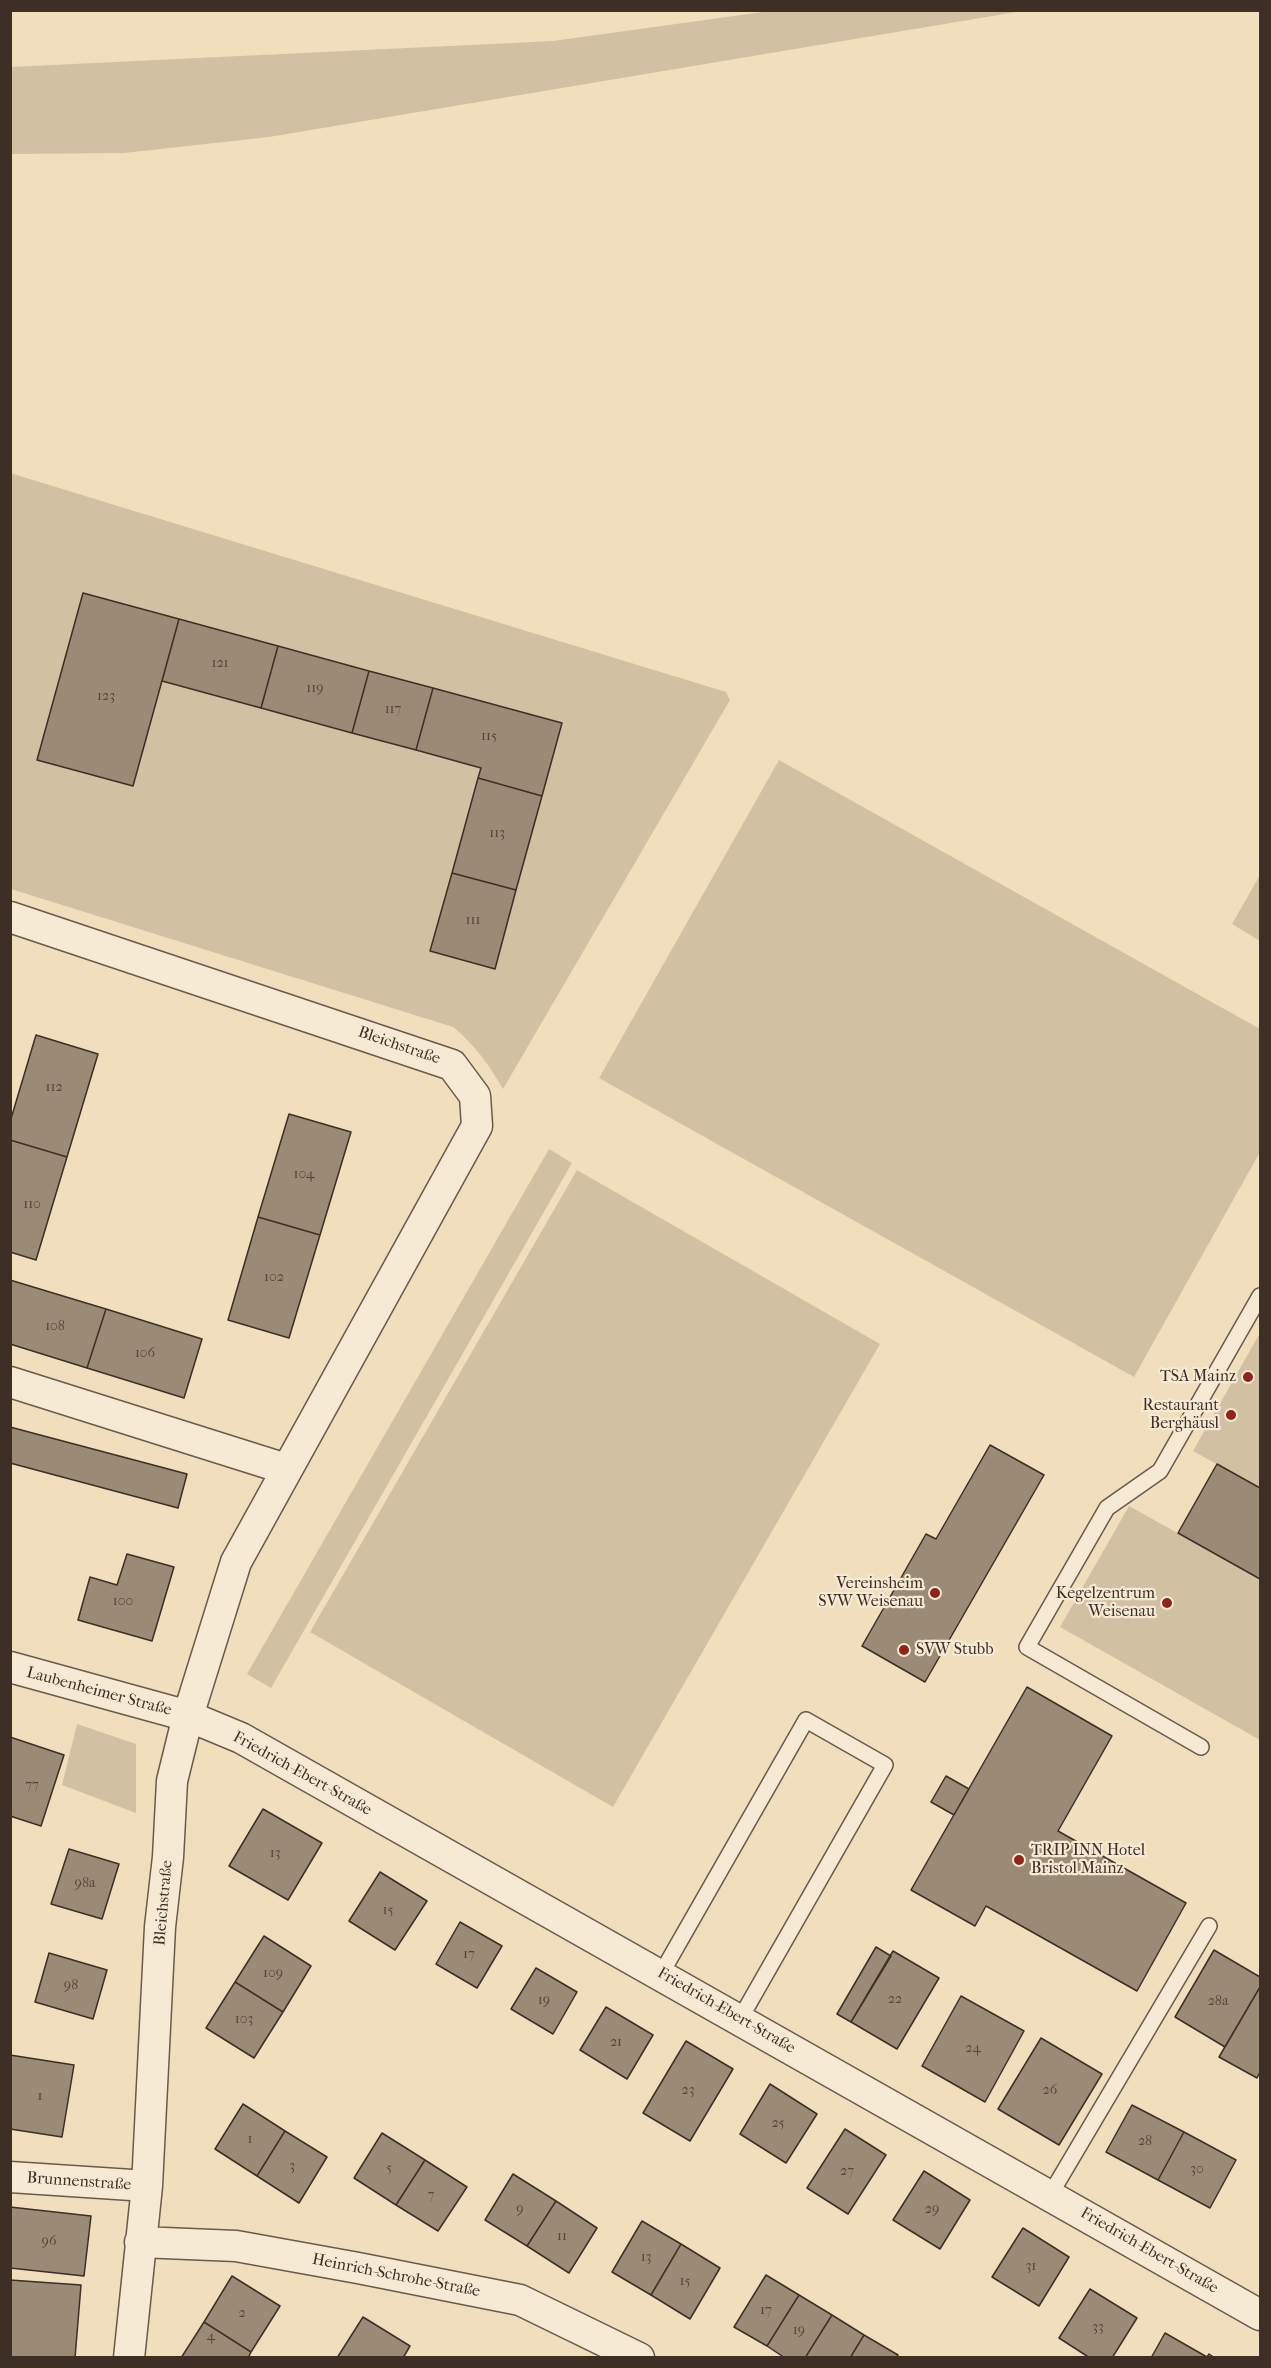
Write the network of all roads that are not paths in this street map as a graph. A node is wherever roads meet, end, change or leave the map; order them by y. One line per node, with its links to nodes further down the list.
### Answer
1 (10, 917): 4 (street, Bleichstraße)
2 (1260, 1296): 7 (lane)
3 (10, 1382): 4 (street)
4 (286, 1469): 6 (street, Bleichstraße)
5 (10, 1667): 6 (street, Laubenheimer Straße)
6 (188, 1716): 9 (street, Friedrich-Ebert-Straße); 12 (street, Bleichstraße)
7 (1201, 1747)
8 (1209, 1926): 13 (lane)
9 (661, 1974): 10 (street, Friedrich-Ebert-Straße); 10 (lane)
10 (740, 2019): 13 (street, Friedrich-Ebert-Straße)
11 (10, 2177): 12 (street, Brunnenstraße)
12 (147, 2186): 14 (street, Bleichstraße)
13 (1050, 2195): 15 (street, Friedrich-Ebert-Straße)
14 (140, 2242): 16 (street, Bleichstraße); 17 (street, Heinrich-Schrohe-Straße)
15 (1260, 2315)
16 (129, 2358)
17 (639, 2358)

